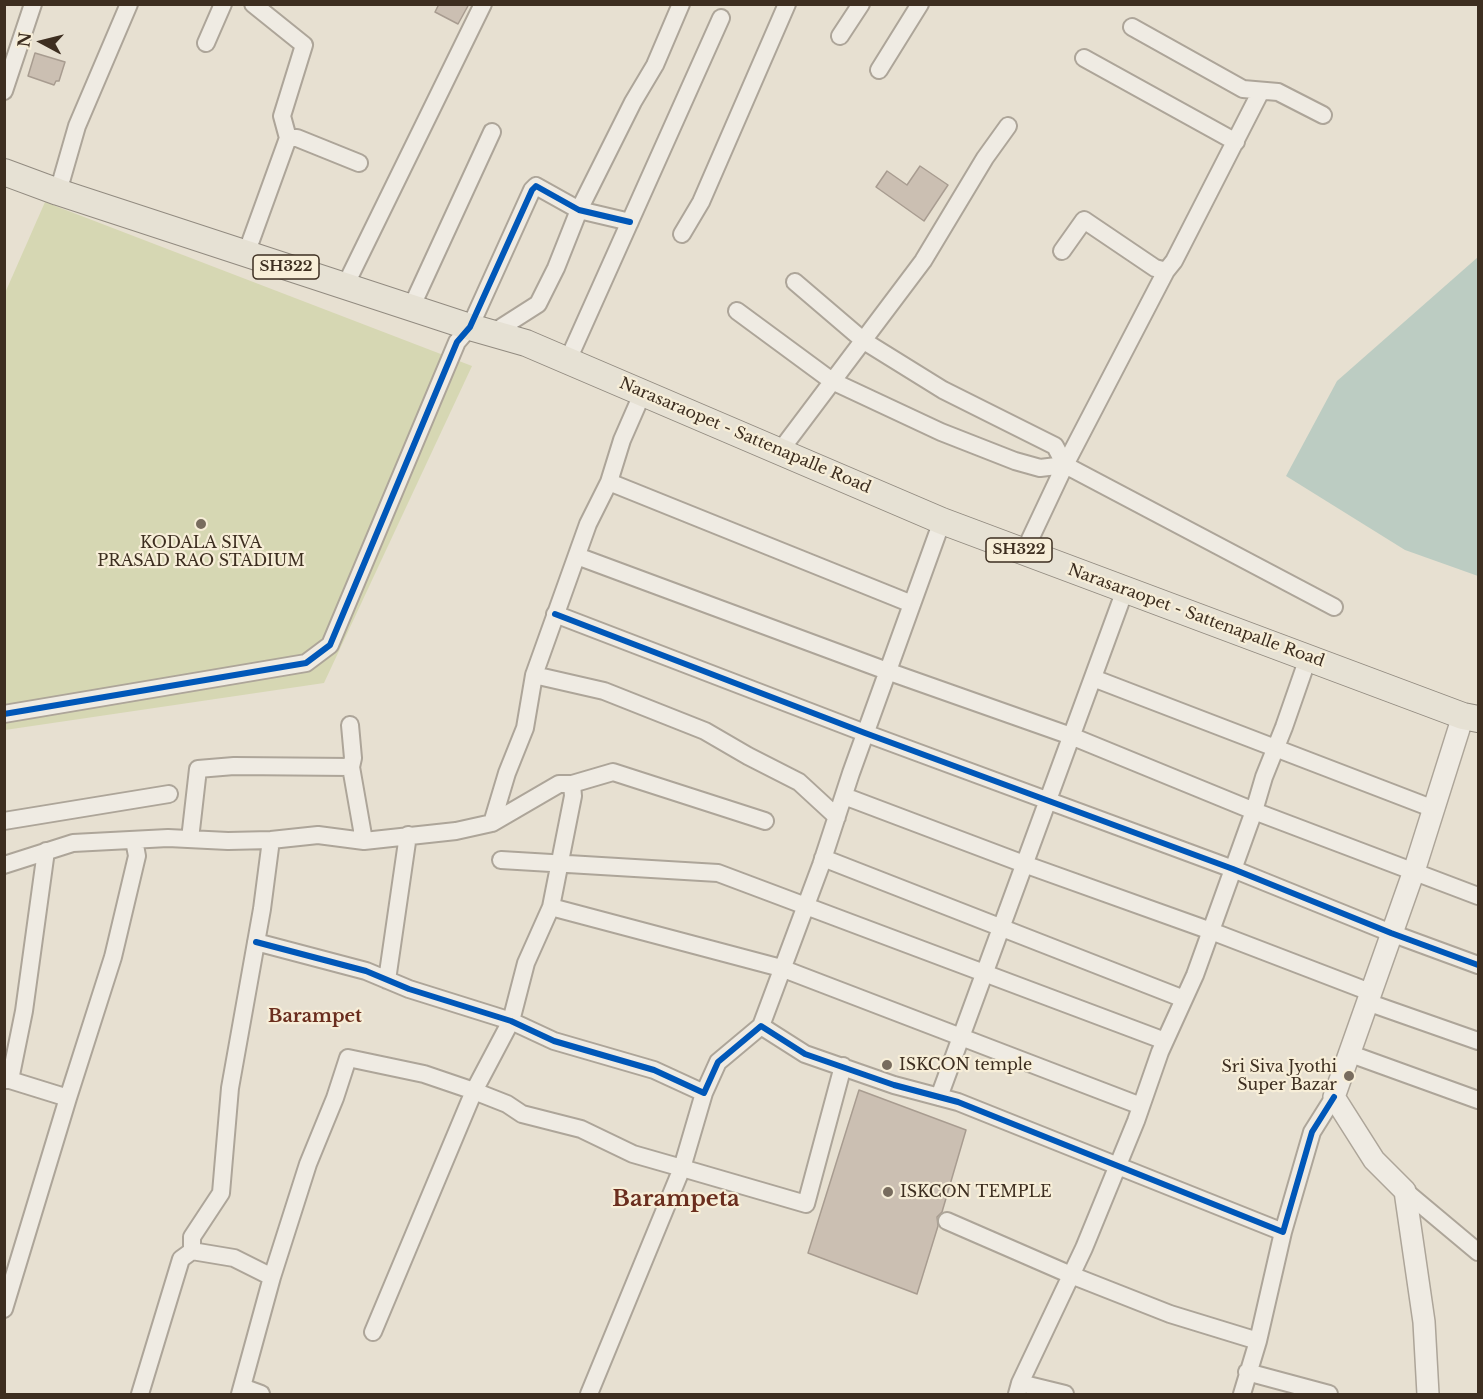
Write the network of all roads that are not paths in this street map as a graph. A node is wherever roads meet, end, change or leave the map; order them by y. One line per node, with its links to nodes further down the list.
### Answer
1 (33, 4): 16 (street)
2 (129, 4): 25 (street)
3 (223, 4): 13 (street)
4 (253, 4): 21 (street)
5 (483, 4): 33 (street)
6 (681, 4): 26 (street)
7 (787, 4): 28 (street)
8 (861, 4): 12 (street)
9 (920, 4): 15 (street)
10 (721, 18): 27 (street)
11 (1132, 27): 17 (street)
12 (840, 36)
13 (206, 43)
14 (1084, 58): 22 (street)
15 (879, 70)
16 (4, 91)
17 (1261, 92): 18 (street); 22 (street)
18 (1323, 115)
19 (1008, 126): 37 (street)
20 (492, 132): 34 (street)
21 (288, 138): 23 (street); 30 (street)
22 (1236, 142): 31 (street)
23 (360, 163)
24 (4, 172): 25 (main road, Narasaraopet - Sattenapalle Road / SH322)
25 (58, 192): 30 (main road, Narasaraopet - Sattenapalle Road / SH322)
26 (579, 210): 27 (street); 36 (street); 36 (street)
27 (630, 222): 38 (street)
28 (681, 234)
29 (1062, 251): 31 (street)
30 (246, 254): 33 (main road, Narasaraopet - Sattenapalle Road / SH322)
31 (1166, 271): 42 (street)
32 (795, 282): 37 (street)
33 (345, 286): 34 (main road, Narasaraopet - Sattenapalle Road / SH322)
34 (411, 308): 36 (main road, Narasaraopet - Sattenapalle Road / SH322)
35 (737, 311): 39 (street)
36 (480, 330): 38 (main road, Narasaraopet - Sattenapalle Road / SH322); 55 (street)
37 (864, 341): 39 (street); 42 (street)
38 (568, 360): 40 (main road, Narasaraopet - Sattenapalle Road / SH322)
39 (832, 381): 41 (street); 42 (street)
40 (643, 392): 41 (main road, Narasaraopet - Sattenapalle Road / SH322); 43 (street)
41 (780, 451): 44 (main road, Narasaraopet - Sattenapalle Road / SH322)
42 (1065, 465): 45 (street); 49 (street)
43 (609, 482): 46 (street); 48 (street)
44 (942, 521): 45 (main road, Narasaraopet - Sattenapalle Road / SH322); 48 (street)
45 (1024, 552): 47 (main road, Narasaraopet - Sattenapalle Road / SH322)
46 (577, 556): 50 (street); 52 (street)
47 (1125, 590): 51 (main road, Narasaraopet - Sattenapalle Road / SH322); 54 (street)
48 (912, 604): 52 (street)
49 (1334, 607)
50 (555, 614): 53 (street); 58 (street)
51 (1308, 658): 56 (main road, Narasaraopet - Sattenapalle Road / SH322); 60 (street)
52 (887, 671): 58 (street); 59 (street)
53 (534, 675): 68 (street); 71 (street)
54 (1093, 678): 59 (street); 60 (street)
55 (4, 714)
56 (1471, 717): 66 (street)
57 (350, 725): 61 (street)
58 (865, 733): 64 (street); 65 (street)
59 (1071, 736): 65 (street); 67 (street)
60 (1276, 748): 66 (street); 67 (street)
61 (351, 767): 73 (street); 76 (street)
62 (572, 784): 70 (street); 71 (street); 80 (street)
63 (170, 794): 69 (street)
64 (844, 796): 68 (street); 81 (street)
65 (1048, 800): 81 (street); 83 (street)
66 (1434, 810): 84 (street)
67 (1254, 811): 83 (street); 84 (street)
68 (837, 817): 78 (street)
69 (4, 821)
70 (765, 821)
71 (492, 823): 72 (street)
72 (408, 835): 76 (street); 95 (street)
73 (189, 839): 74 (street); 75 (street)
74 (134, 840): 77 (street); 110 (street)
75 (271, 840): 76 (street); 91 (street)
76 (364, 841)
77 (46, 851): 82 (street); 105 (street)
78 (823, 858): 86 (street); 88 (street)
79 (501, 860): 80 (street)
80 (560, 864): 86 (street); 87 (street)
81 (1024, 864): 88 (street); 89 (street)
82 (4, 865)
83 (1233, 868): 89 (street); 90 (street)
84 (1413, 871): 85 (street); 90 (street)
85 (1479, 896)
86 (806, 905): 93 (street); 94 (street)
87 (551, 907): 93 (street); 98 (street)
88 (1001, 929): 94 (street); 97 (street)
89 (1211, 931): 96 (street); 97 (street)
90 (1391, 933): 92 (street); 96 (street)
91 (256, 942): 95 (street); 118 (street)
92 (1479, 964)
93 (781, 968): 99 (street); 100 (street)
94 (984, 975): 100 (street); 101 (street)
95 (387, 980): 98 (street)
96 (1369, 997): 102 (street); 103 (street)
97 (1184, 999): 101 (street)
98 (512, 1021): 106 (street); 107 (street)
99 (761, 1026): 104 (street); 107 (street)
100 (961, 1038): 108 (street); 112 (street)
101 (1165, 1041): 112 (street)
102 (1479, 1041)
103 (1348, 1053): 109 (street); 111 (street)
104 (843, 1066): 108 (street); 114 (street)
105 (7, 1080): 110 (street)
106 (474, 1091): 114 (street); 121 (street); 123 (street)
107 (704, 1093): 114 (street)
108 (939, 1097): 113 (street)
109 (1334, 1097): 115 (street); 117 (street)
110 (68, 1098): 122 (street)
111 (1479, 1100)
112 (1141, 1106): 113 (street)
113 (1117, 1165): 117 (street); 120 (street)
114 (682, 1168): 130 (street)
115 (1405, 1191): 119 (street); 134 (street)
116 (947, 1221): 120 (street)
117 (1283, 1232): 124 (street)
118 (192, 1251): 121 (street); 128 (street)
119 (1479, 1252)
120 (1071, 1275): 124 (street); 126 (street)
121 (272, 1277): 127 (street)
122 (4, 1309)
123 (373, 1332)
124 (1258, 1341): 125 (street)
125 (1248, 1372): 132 (street); 133 (street)
126 (1019, 1389): 131 (street)
127 (241, 1391): 129 (street)
128 (140, 1395)
129 (261, 1395)
130 (589, 1395)
131 (1065, 1395)
132 (1242, 1395)
133 (1329, 1395)
134 (1428, 1395)

